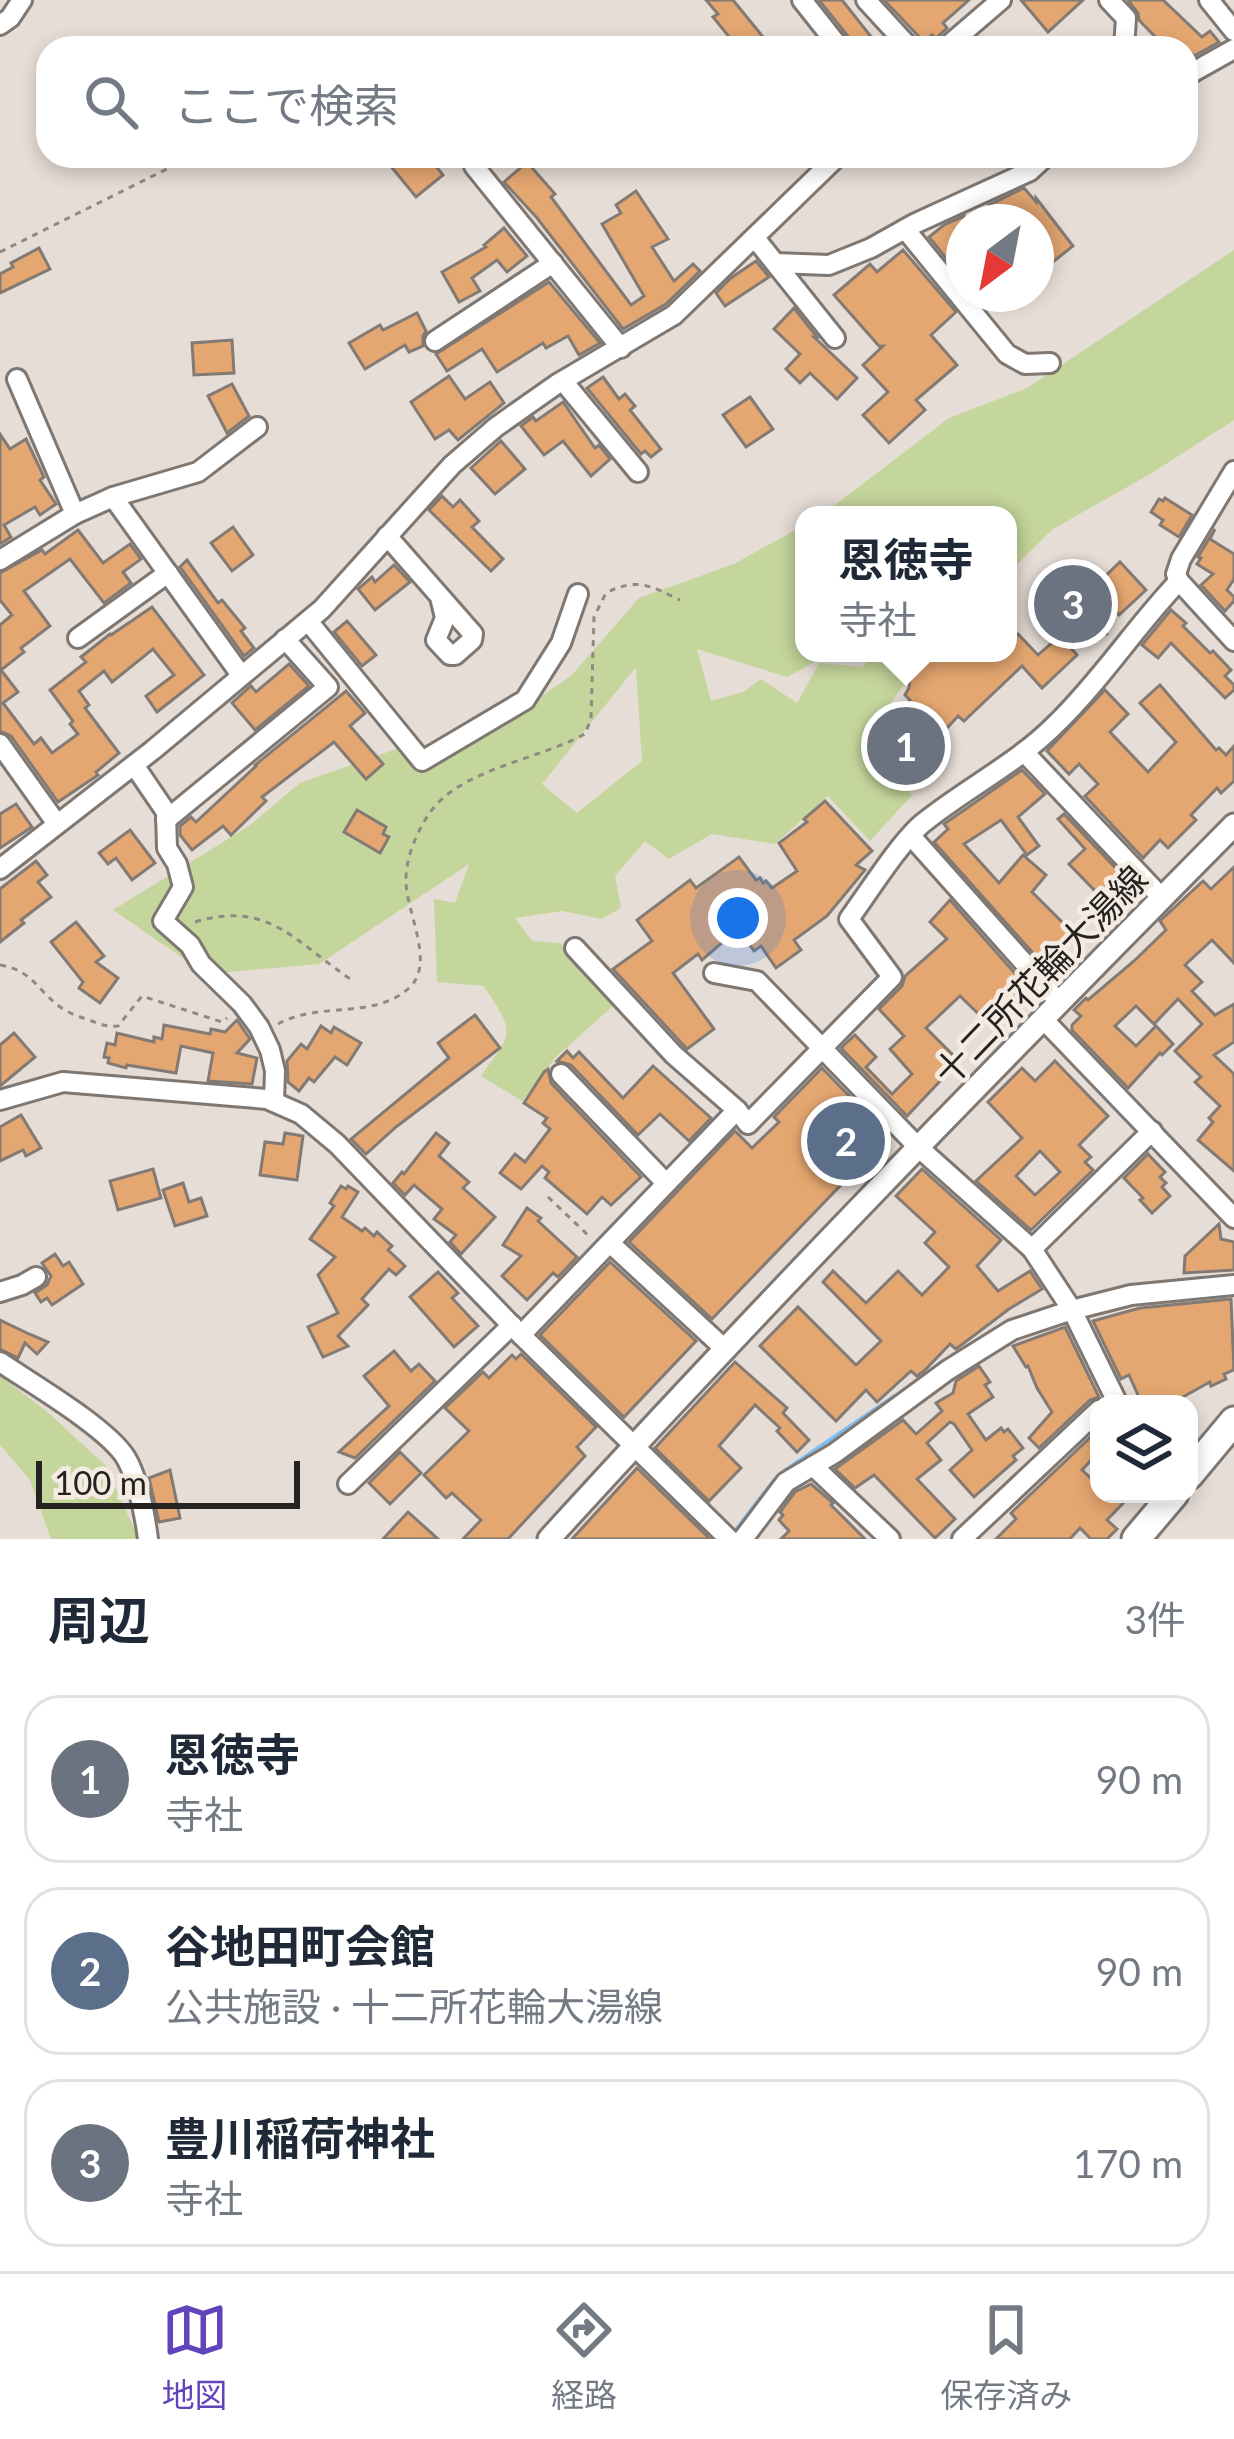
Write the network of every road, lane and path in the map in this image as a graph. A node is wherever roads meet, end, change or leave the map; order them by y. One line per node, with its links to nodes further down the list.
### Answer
1 (22, 0): 7 (street)
2 (802, 0): 9 (street)
3 (866, 0): 10 (street)
4 (1001, 0): 11 (street)
5 (1109, 0): 12 (street)
6 (1209, 0): 8 (street)
7 (0, 25)
8 (1234, 31)
9 (831, 36)
10 (899, 36)
11 (964, 36)
12 (1125, 36)
13 (1234, 49): 14 (street)
14 (1198, 69)
15 (169, 168): 21 (path)
16 (476, 168): 22 (street)
17 (826, 168): 20 (street)
18 (1033, 168): 19 (street)
19 (905, 229): 23 (street); 27 (street)
20 (755, 238): 23 (street); 26 (street)
21 (0, 252)
22 (553, 263): 25 (street); 26 (street)
23 (775, 263): 24 (street)
24 (835, 338)
25 (435, 341)
26 (621, 348): 29 (street)
27 (1050, 363)
28 (17, 379): 34 (street)
29 (563, 381): 32 (street); 35 (street)
30 (256, 428): 33 (street)
31 (1234, 471): 38 (street)
32 (638, 472)
33 (113, 497): 34 (street); 37 (street)
34 (75, 514): 36 (street)
35 (387, 536): 40 (street); 43 (street)
36 (0, 560)
37 (168, 574): 44 (street); 48 (street)
38 (1179, 581): 46 (street); 47 (street)
39 (578, 594): 43 (street)
40 (440, 597)
41 (680, 600): 65 (path)
42 (1086, 616): 47 (path)
43 (308, 620): 45 (street)
44 (78, 638)
45 (285, 639): 48 (street); 52 (street)
46 (1234, 641)
47 (1123, 648): 50 (street)
48 (241, 675): 51 (street)
49 (0, 744): 53 (street)
50 (1024, 752): 54 (street); 57 (street)
51 (134, 765): 52 (street); 53 (street)
52 (166, 820): 58 (street)
53 (57, 824): 56 (street)
54 (911, 836): 64 (street); 66 (street)
55 (1231, 836): 57 (main road, 十二所花輪大湯線)
56 (0, 868)
57 (1162, 898): 64 (main road, 十二所花輪大湯線)
58 (170, 930): 62 (path); 63 (street)
59 (575, 947): 70 (street)
60 (0, 965): 63 (path)
61 (714, 973): 66 (street)
62 (356, 982)
63 (242, 1004): 65 (street)
64 (1051, 1011): 71 (street); 72 (main road, 十二所花輪大湯線)
65 (264, 1038): 69 (street)
66 (821, 1050): 70 (street); 72 (street)
67 (562, 1074): 73 (street)
68 (0, 1100): 69 (street)
69 (274, 1102): 83 (street)
70 (737, 1110): 73 (street)
71 (1152, 1131): 75 (street); 78 (street)
72 (918, 1147): 78 (street); 84 (main road, 十二所花輪大湯線)
73 (665, 1182): 77 (street)
74 (548, 1197): 76 (path)
75 (1234, 1218)
76 (586, 1233)
77 (610, 1243): 83 (street); 84 (street)
78 (1032, 1250): 82 (street)
79 (36, 1277): 81 (street)
80 (1234, 1285): 82 (street)
81 (0, 1292)
82 (1072, 1310): 86 (street); 91 (street)
83 (517, 1330): 89 (street); 92 (street)
84 (726, 1349): 89 (main road, 十二所花輪大湯線)
85 (0, 1362): 95 (street)
86 (1105, 1395)
87 (1234, 1420): 90 (highway)
88 (1090, 1421): 99 (street)
89 (633, 1446): 94 (street); 96 (main road, 十二所花輪大湯線)
90 (1198, 1463)
91 (813, 1466): 97 (street); 98 (street)
92 (348, 1484)
93 (1165, 1503): 100 (highway)
94 (725, 1535)
95 (148, 1539)
96 (549, 1539)
97 (742, 1539)
98 (890, 1539)
99 (962, 1539)
100 (1136, 1539)

